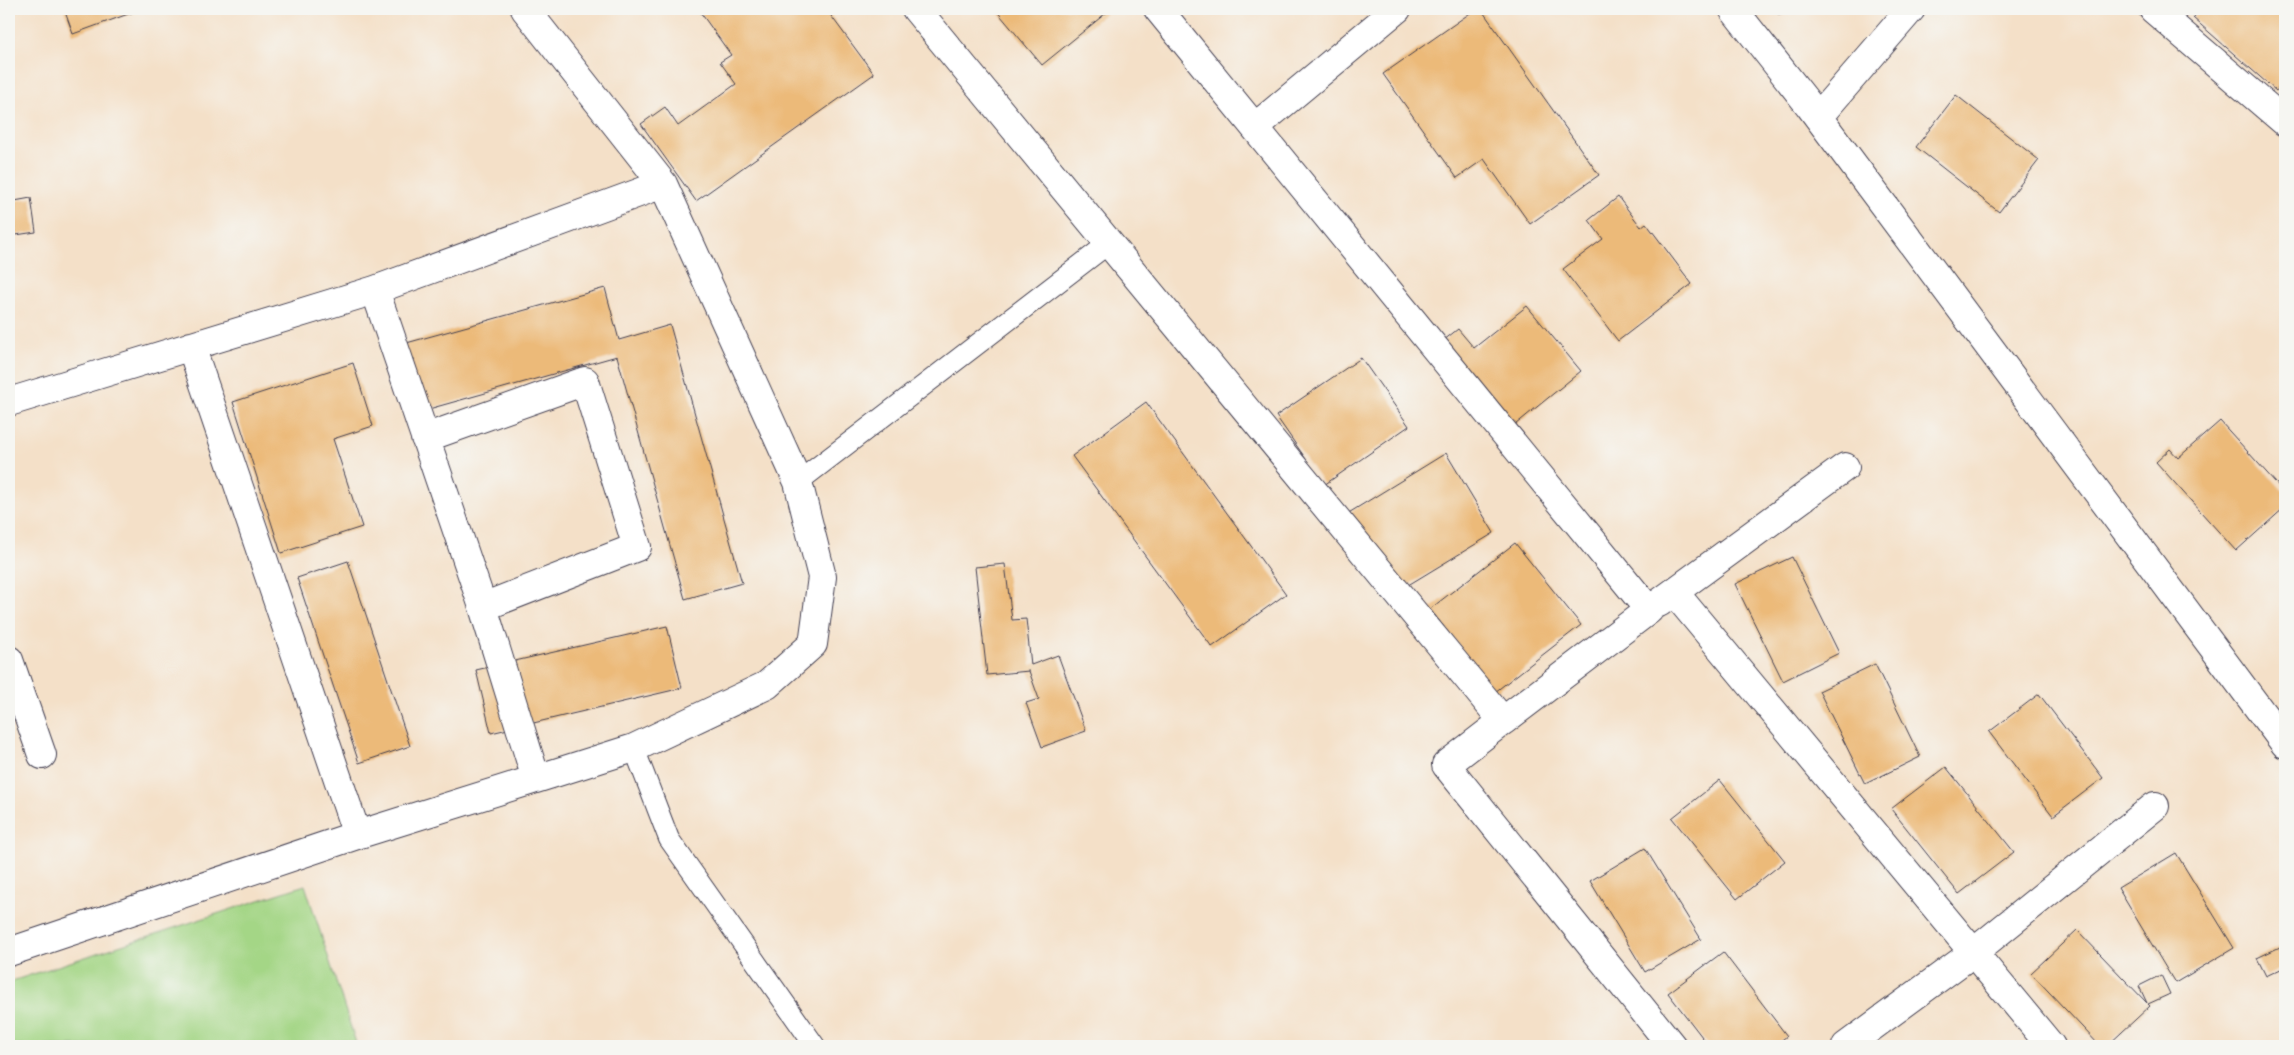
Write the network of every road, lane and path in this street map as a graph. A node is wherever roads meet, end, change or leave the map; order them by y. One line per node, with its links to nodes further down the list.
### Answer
1 (525, 9): 11 (street)
2 (916, 9): 12 (street)
3 (1158, 9): 10 (street)
4 (1397, 9): 10 (street)
5 (1733, 9): 8 (street)
6 (1911, 9): 8 (street)
7 (2152, 9): 9 (street)
8 (1818, 117): 24 (street)
9 (2285, 122)
10 (1255, 127): 21 (street)
11 (663, 184): 13 (street); 18 (street)
12 (1109, 243): 18 (lane); 23 (street)
13 (375, 290): 14 (street); 16 (street)
14 (191, 346): 15 (street); 29 (street)
15 (9, 402)
16 (425, 438): 20 (street); 20 (street)
17 (1845, 467): 19 (street)
18 (798, 482): 25 (street)
19 (1674, 592): 21 (street); 31 (street)
20 (483, 607): 27 (street)
21 (1649, 610): 23 (street)
22 (9, 660): 26 (street)
23 (1504, 721): 33 (street)
24 (2285, 744)
25 (634, 748): 27 (street); 32 (lane)
26 (42, 755)
27 (536, 779): 29 (street)
28 (2156, 806): 31 (street)
29 (358, 835): 30 (street)
30 (9, 952)
31 (1974, 952): 34 (street); 35 (street)
32 (815, 1046)
33 (1672, 1046)
34 (1846, 1046)
35 (2051, 1046)

